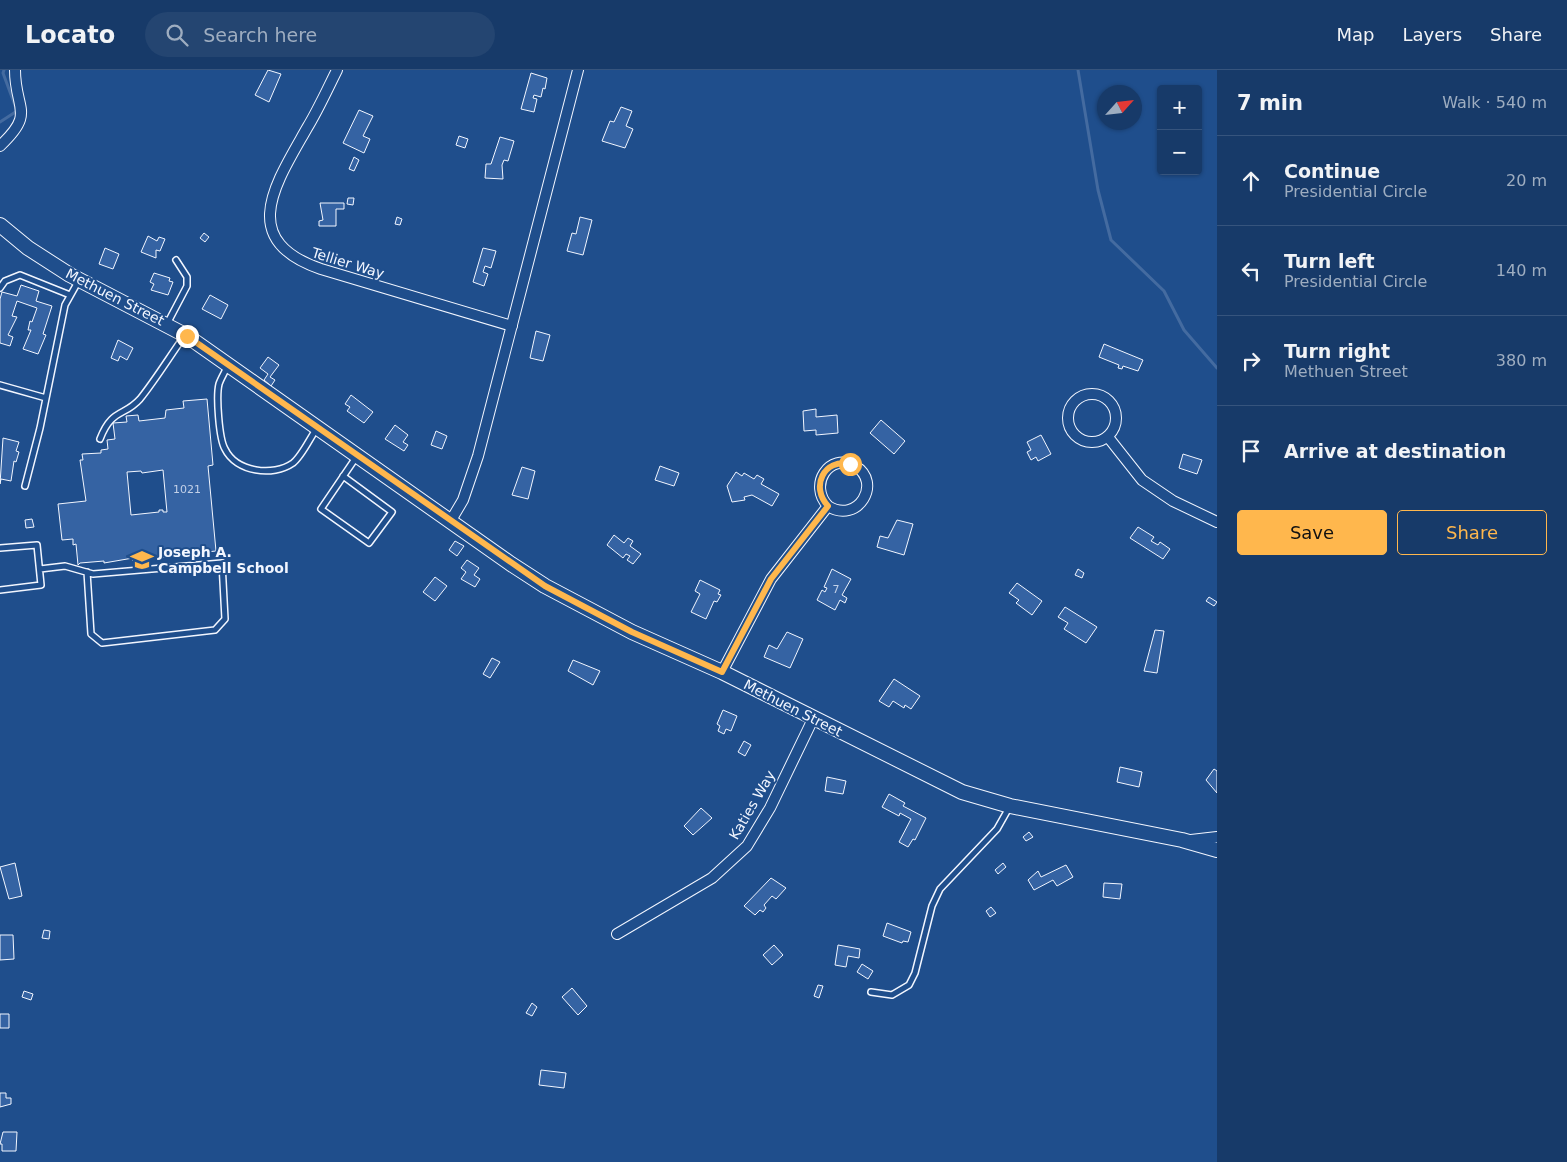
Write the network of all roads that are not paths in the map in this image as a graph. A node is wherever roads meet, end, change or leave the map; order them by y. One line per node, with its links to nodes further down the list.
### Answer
1 (15, 70): 4 (street)
2 (336, 70): 11 (street, Tellier Way)
3 (578, 70): 11 (street)
4 (0, 146)
5 (0, 225): 7 (street, Methuen Street)
6 (176, 260): 10 (lane)
7 (80, 280): 9 (lane); 10 (street, Methuen Street)
8 (0, 288): 9 (lane)
9 (70, 295): 15 (lane)
10 (167, 324): 12 (street, Methuen Street)
11 (512, 326): 23 (street)
12 (185, 334): 13 (street, Methuen Street); 18 (lane)
13 (228, 364): 16 (street, Methuen Street); 16 (lane)
14 (0, 385): 15 (lane)
15 (46, 398): 21 (lane)
16 (318, 427): 19 (street, Methuen Street)
17 (1108, 437): 17 (street); 24 (street)
18 (100, 438)
19 (357, 456): 20 (lane); 23 (street, Methuen Street)
20 (343, 476): 20 (lane)
21 (25, 486)
22 (828, 506): 22 (street); 29 (street)
23 (450, 522): 29 (street, Methuen Street)
24 (1217, 522)
25 (0, 548): 26 (lane)
26 (40, 569): 27 (lane); 28 (lane)
27 (87, 572): 27 (lane)
28 (0, 590)
29 (722, 672): 30 (street, Methuen Street)
30 (813, 719): 31 (street, Methuen Street); 35 (street, Katies Way)
31 (1010, 806): 33 (street, Methuen Street); 36 (lane)
32 (1217, 837): 33 (street)
33 (1178, 839): 34 (street, Methuen Street)
34 (1217, 850)
35 (617, 934)
36 (871, 992)

